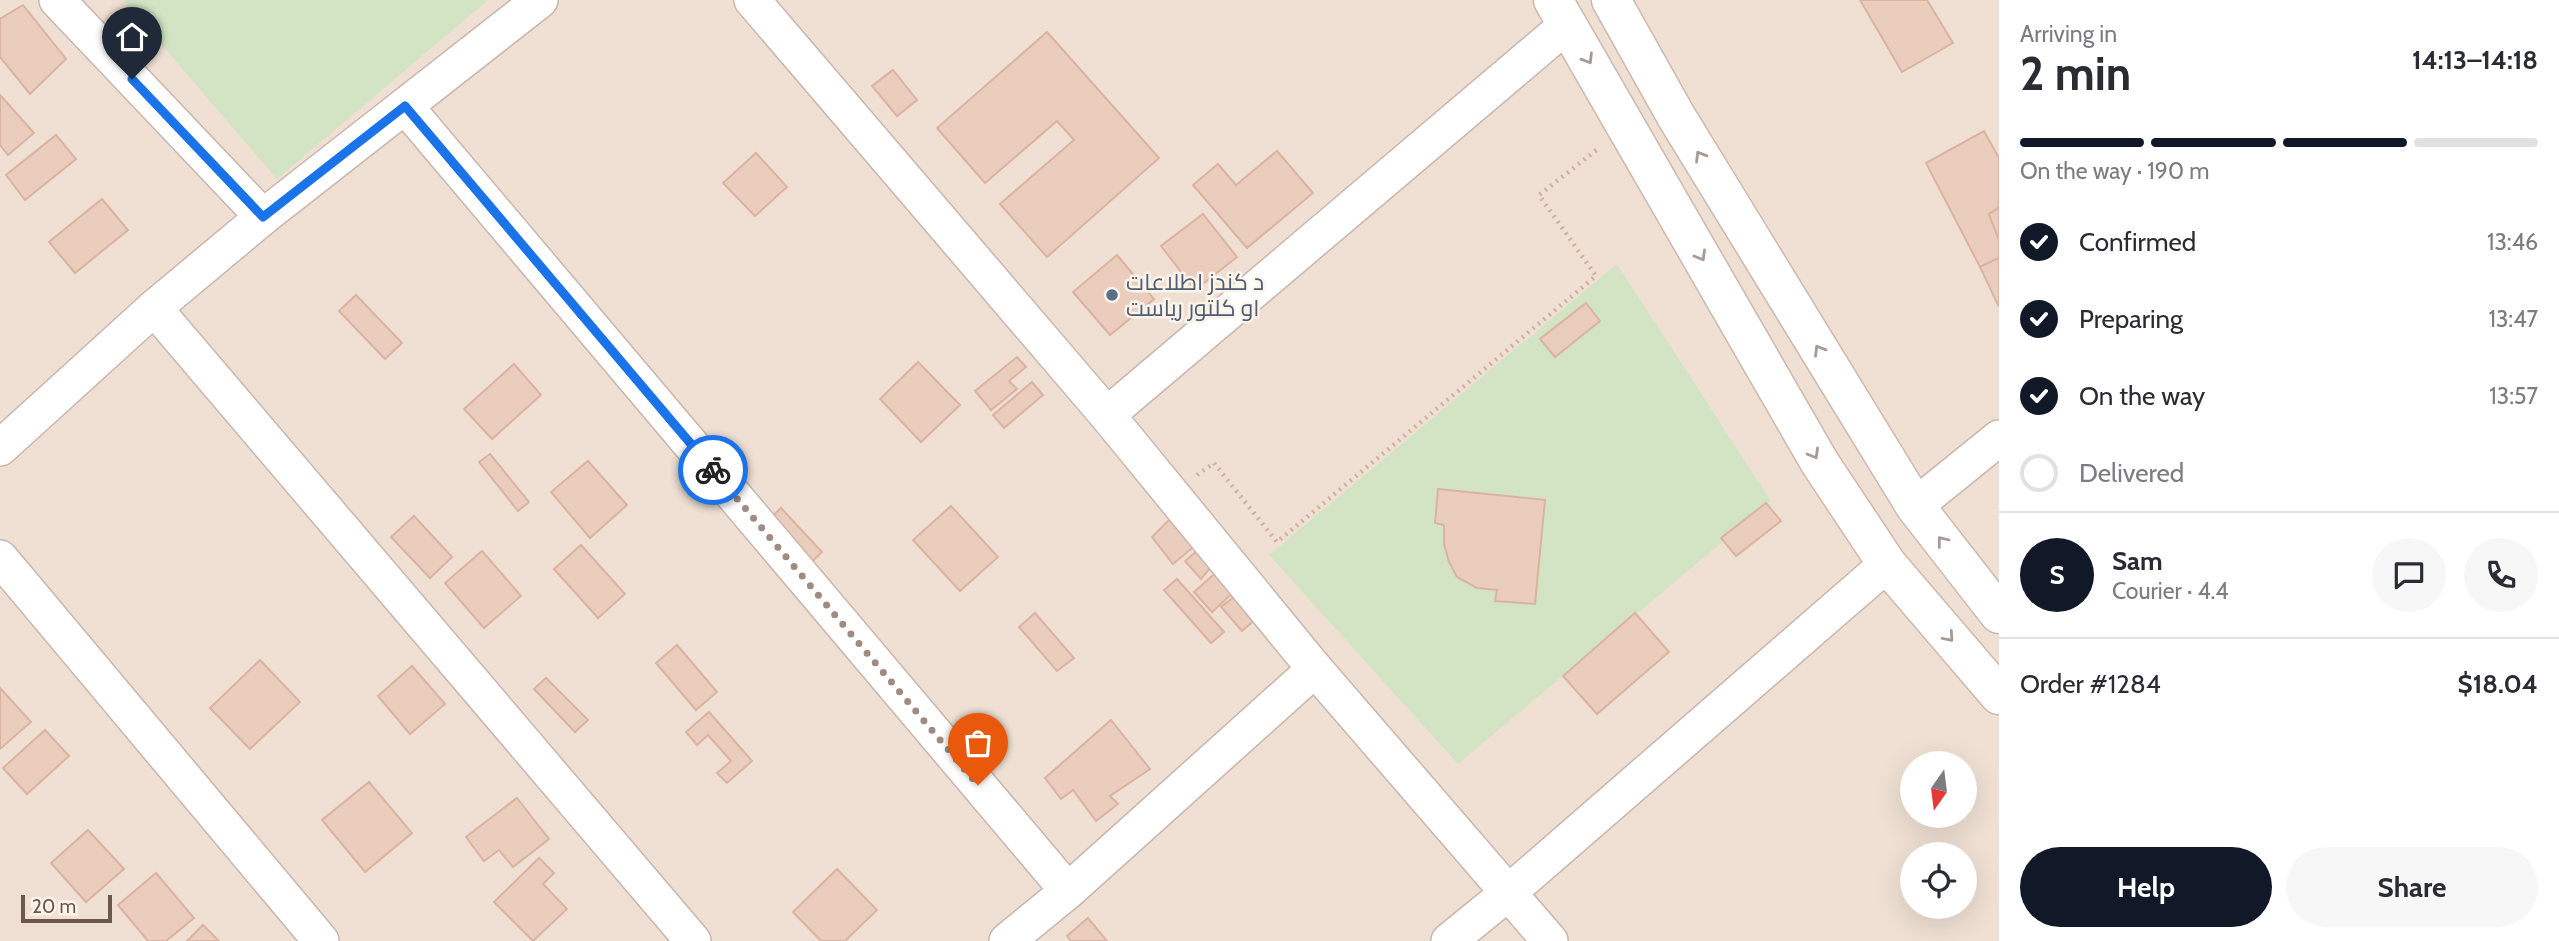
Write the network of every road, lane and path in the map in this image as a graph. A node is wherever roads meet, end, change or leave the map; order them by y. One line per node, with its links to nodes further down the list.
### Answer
1 (57, 0): 8 (street)
2 (540, 0): 6 (street)
3 (752, 0): 10 (street)
4 (1611, 0): 14 (main road, one-way to 4)
5 (1560, 12): 7 (main road, one-way to 7); 10 (street)
6 (405, 106): 8 (street); 20 (street)
7 (1627, 126): 13 (path); 16 (main road, one-way to 16)
8 (263, 217): 9 (street)
9 (154, 308): 12 (street); 23 (street)
10 (1107, 415): 13 (street)
11 (1999, 438): 14 (street)
12 (0, 448)
13 (1171, 494): 18 (street)
14 (1915, 506): 17 (main road, one-way to 14)
15 (0, 558): 22 (street)
16 (1887, 564): 19 (main road, one-way to 19); 21 (street)
17 (1999, 614)
18 (1315, 669): 20 (street); 21 (street)
19 (1999, 695)
20 (1068, 891): 24 (street)
21 (1508, 893): 25 (street); 26 (street)
22 (321, 941)
23 (693, 941)
24 (1007, 941)
25 (1449, 941)
26 (1550, 941)

